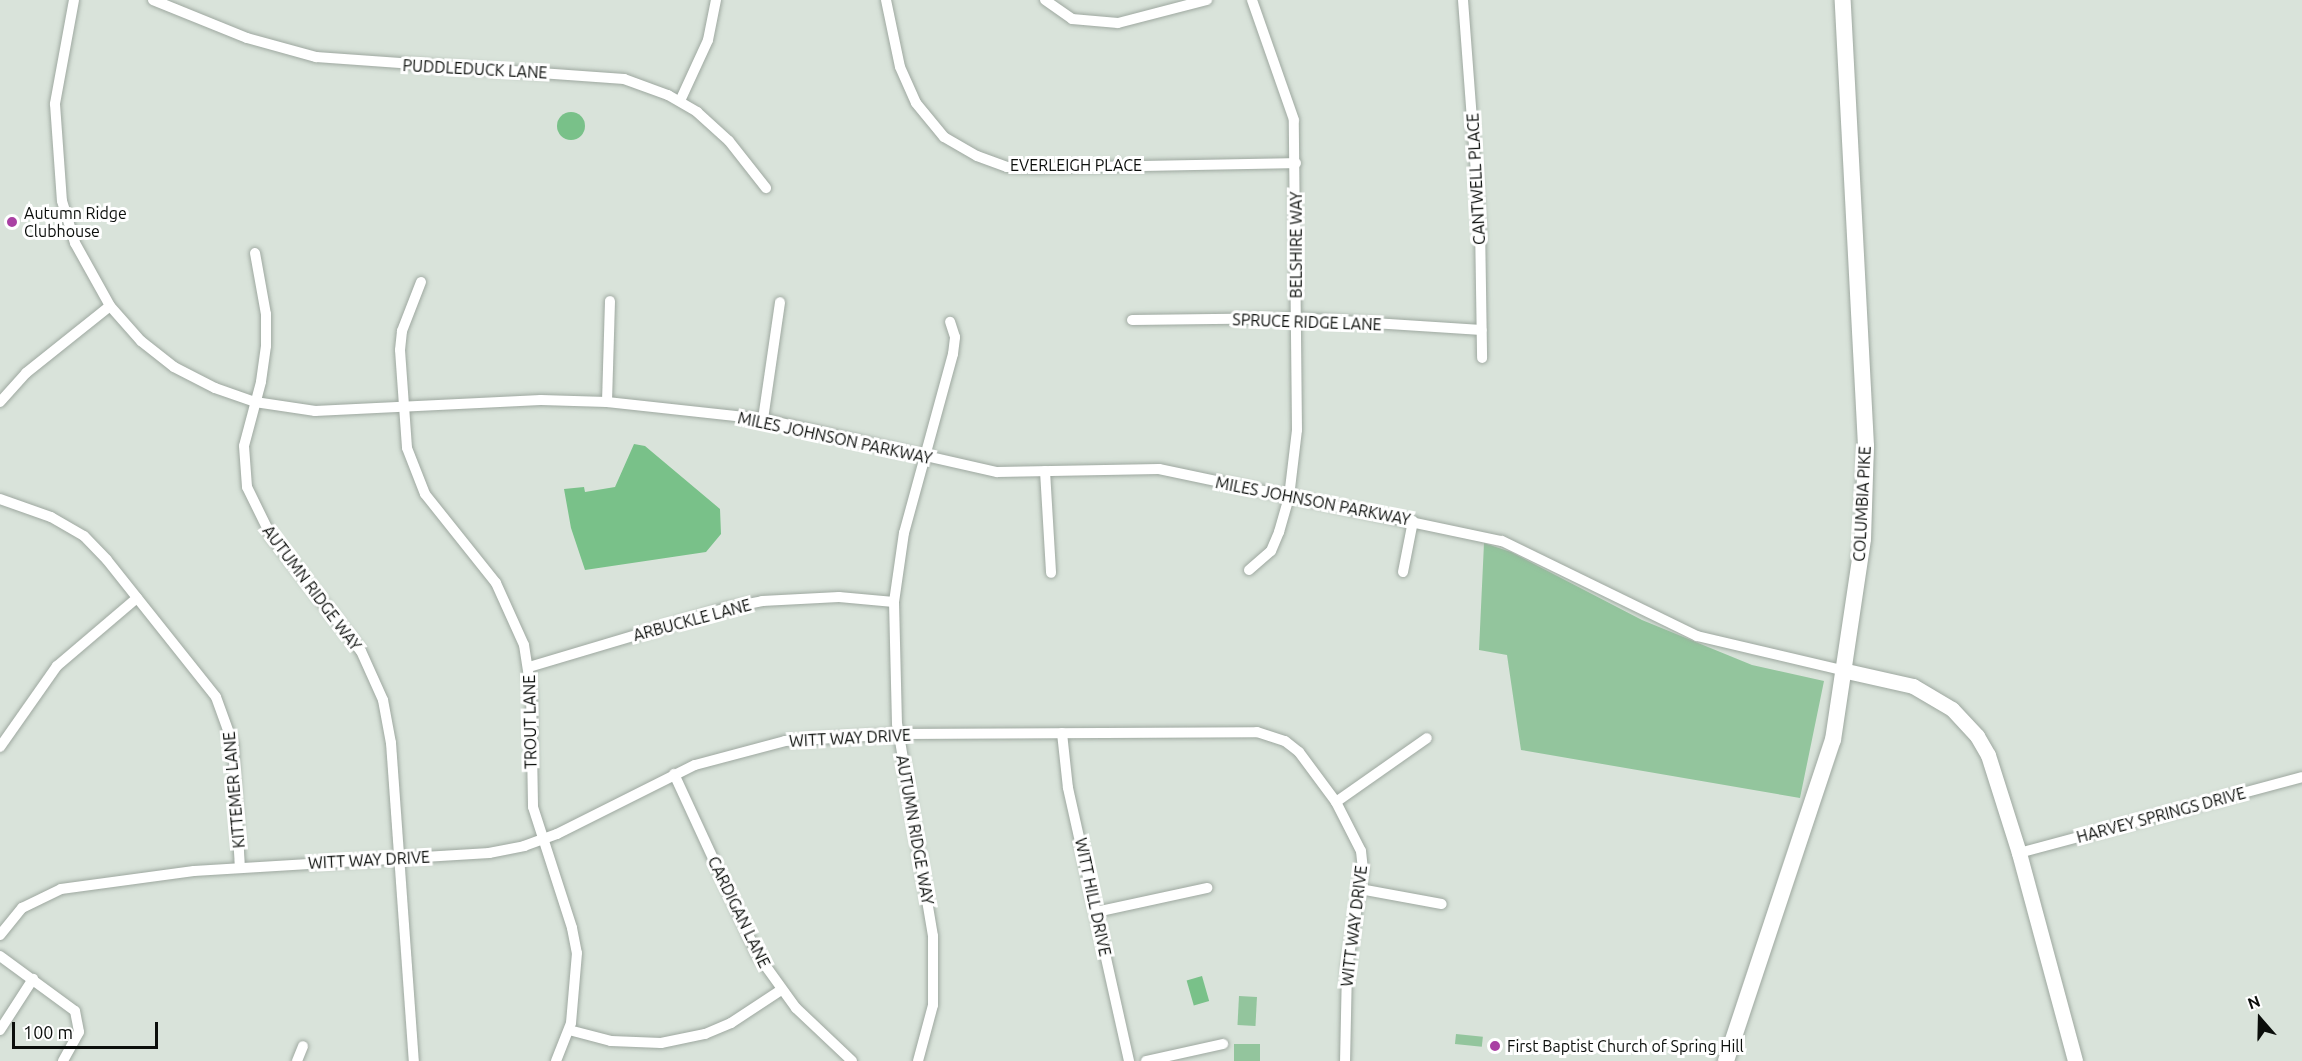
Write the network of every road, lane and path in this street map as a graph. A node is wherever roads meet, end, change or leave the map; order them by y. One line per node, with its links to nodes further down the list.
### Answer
1 (74, 0): 17 (street, MILES JOHNSON PARKWAY)
2 (153, 0): 10 (street, PUDDLEDUCK LANE)
3 (716, 0): 10 (street)
4 (886, 0): 11 (street, EVERLEIGH PLACE)
5 (1045, 0): 6 (street)
6 (1207, 0)
7 (1252, 0): 11 (street, BELSHIRE WAY)
8 (1463, 0): 21 (street, CANTWELL PLACE)
9 (1843, 0): 39 (main road, COLUMBIA PIKE)
10 (680, 101): 12 (street, PUDDLEDUCK LANE)
11 (1296, 163): 18 (street, BELSHIRE WAY)
12 (766, 188)
13 (255, 253): 24 (street, AUTUMN RIDGE WAY)
14 (421, 282): 26 (street, TROUT LANE)
15 (610, 301): 25 (street)
16 (780, 302): 27 (street)
17 (110, 306): 23 (street); 24 (street, MILES JOHNSON PARKWAY)
18 (1296, 318): 19 (street, SPRUCE RIDGE LANE); 21 (street, SPRUCE RIDGE LANE); 30 (street, BELSHIRE WAY)
19 (1132, 321)
20 (950, 322): 28 (street, AUTUMN RIDGE WAY)
21 (1482, 330): 22 (street, CANTWELL PLACE)
22 (1482, 358)
23 (0, 402)
24 (255, 402): 26 (street, MILES JOHNSON PARKWAY); 49 (street, AUTUMN RIDGE WAY)
25 (608, 402): 26 (street, MILES JOHNSON PARKWAY); 27 (street, MILES JOHNSON PARKWAY)
26 (403, 408): 38 (street, TROUT LANE)
27 (763, 418): 28 (street, MILES JOHNSON PARKWAY)
28 (922, 457): 29 (street, MILES JOHNSON PARKWAY); 37 (street, AUTUMN RIDGE WAY)
29 (1045, 471): 30 (street, MILES JOHNSON PARKWAY); 35 (street)
30 (1289, 497): 32 (street, MILES JOHNSON PARKWAY); 33 (street, BELSHIRE WAY)
31 (0, 499): 36 (street, KITTEMER LANE)
32 (1413, 521): 34 (street); 39 (street, MILES JOHNSON PARKWAY)
33 (1249, 570)
34 (1403, 572)
35 (1052, 573)
36 (137, 598): 43 (street); 50 (street, KITTEMER LANE)
37 (894, 602): 38 (street, ARBUCKLE LANE); 41 (street, AUTUMN RIDGE WAY)
38 (530, 667): 47 (street, TROUT LANE)
39 (1842, 670): 48 (main road); 72 (main road, COLUMBIA PIKE)
40 (1062, 733): 41 (street, WITT WAY DRIVE); 46 (street, WITT WAY DRIVE); 54 (street, WITT HILL DRIVE)
41 (899, 734): 44 (street, WITT WAY DRIVE); 68 (street, AUTUMN RIDGE WAY)
42 (1426, 738): 46 (street)
43 (0, 747)
44 (674, 774): 47 (street, WITT WAY DRIVE); 58 (street, CARDIGAN LANE)
45 (2302, 777): 48 (street, HARVEY SPRINGS DRIVE)
46 (1336, 802): 52 (street, WITT WAY DRIVE)
47 (542, 841): 49 (street, WITT WAY DRIVE); 60 (street, TROUT LANE)
48 (2019, 853): 73 (main road)
49 (399, 858): 50 (street, WITT WAY DRIVE); 65 (street, AUTUMN RIDGE WAY)
50 (240, 868): 55 (street, WITT WAY DRIVE)
51 (1207, 888): 54 (street)
52 (1360, 889): 53 (street); 71 (street, WITT WAY DRIVE)
53 (1442, 904)
54 (1096, 912): 69 (street, WITT HILL DRIVE)
55 (0, 935)
56 (0, 956): 57 (street)
57 (33, 978): 59 (street); 63 (street)
58 (781, 990): 60 (street); 67 (street, CARDIGAN LANE)
59 (0, 1030)
60 (569, 1030): 66 (street, TROUT LANE)
61 (1223, 1044): 70 (street)
62 (303, 1046): 64 (street)
63 (63, 1061)
64 (297, 1061)
65 (414, 1061)
66 (556, 1061)
67 (852, 1061)
68 (918, 1061)
69 (1129, 1061)
70 (1146, 1061)
71 (1345, 1061)
72 (1726, 1061)
73 (2075, 1061)

